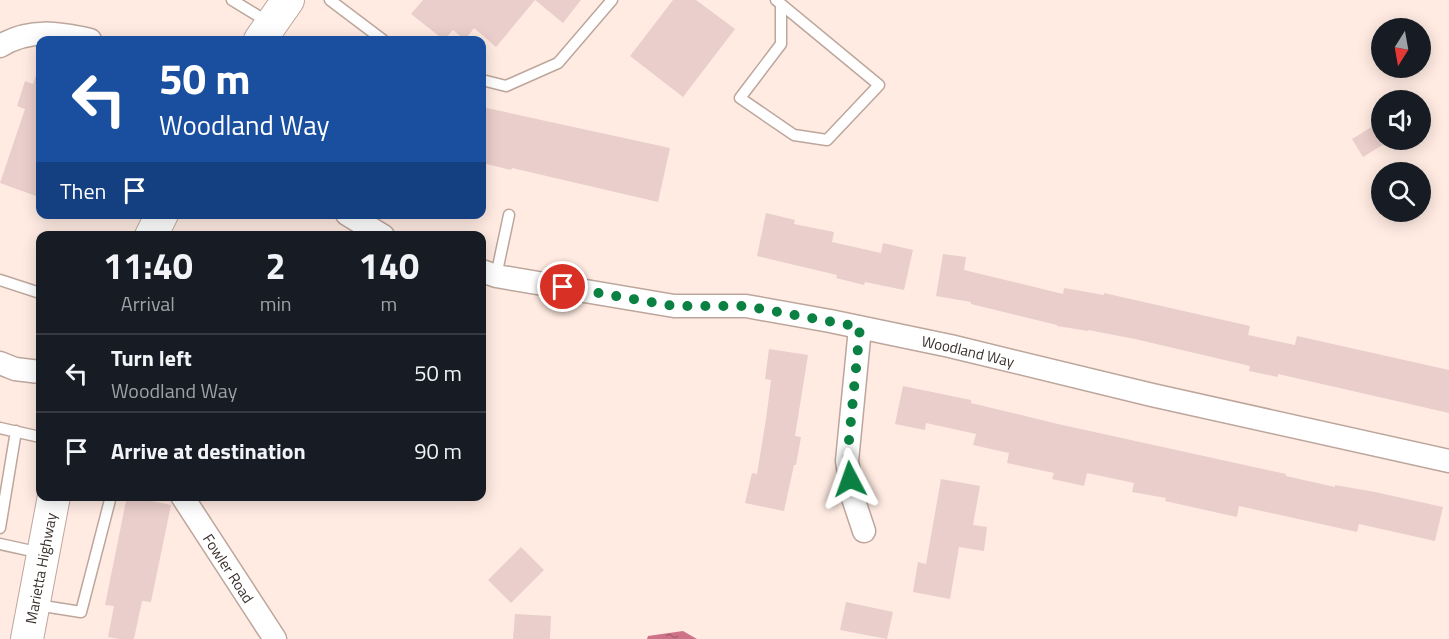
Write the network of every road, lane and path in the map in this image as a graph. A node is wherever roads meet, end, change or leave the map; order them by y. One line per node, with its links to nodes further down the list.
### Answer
1 (232, 0): 5 (lane)
2 (330, 0): 7 (lane)
3 (612, 0): 9 (lane)
4 (779, 3): 4 (lane)
5 (273, 22)
6 (71, 36): 8 (street)
7 (378, 36)
8 (0, 46)
9 (486, 81)
10 (509, 215): 13 (lane)
11 (355, 219): 12 (street)
12 (375, 231)
13 (489, 274): 16 (street, Woodland Way)
14 (0, 280): 15 (lane)
15 (36, 291)
16 (860, 327): 22 (street, Woodland Way); 27 (street)
17 (0, 363): 18 (street)
18 (36, 372)
19 (0, 428): 20 (lane)
20 (16, 431): 21 (lane); 26 (lane)
21 (36, 436)
22 (1449, 461)
23 (53, 501): 29 (main road, Marietta Highway)
24 (110, 501): 30 (lane)
25 (185, 501): 32 (street, Fowler Road)
26 (0, 528)
27 (864, 531)
28 (0, 544): 29 (lane)
29 (42, 554): 30 (main road, Marietta Highway)
30 (33, 604): 31 (main road, Marietta Highway)
31 (27, 639)
32 (275, 639)

